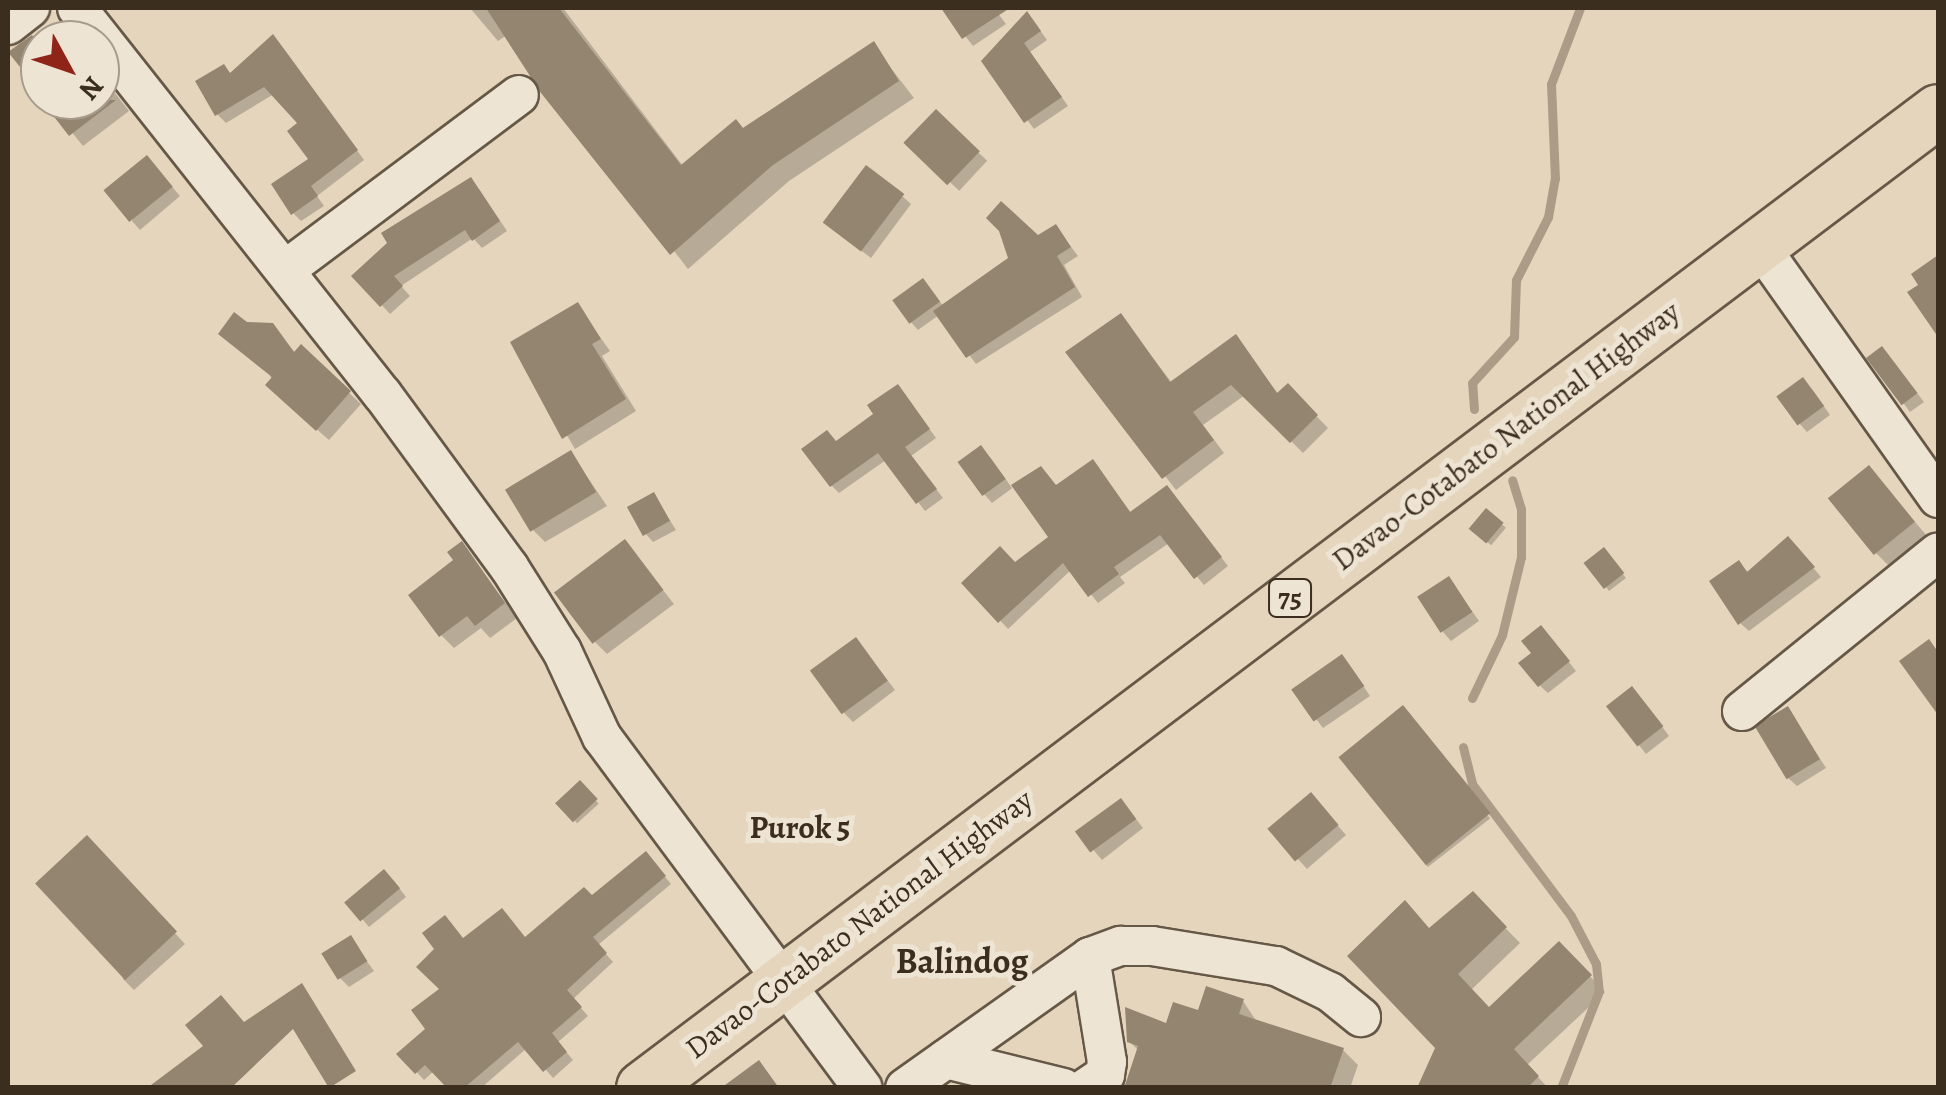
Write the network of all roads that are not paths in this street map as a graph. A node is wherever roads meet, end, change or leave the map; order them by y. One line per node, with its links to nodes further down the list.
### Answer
1 (30, 8): 3 (street)
2 (76, 8): 7 (street)
3 (8, 24)
4 (519, 96): 7 (street)
5 (1938, 111): 6 (highway, Davao-Cotabato National Highway / 75)
6 (1759, 245): 8 (street); 12 (highway, Davao-Cotabato National Highway / 75)
7 (285, 270): 12 (street)
8 (1938, 498)
9 (1938, 552): 10 (street)
10 (1742, 710)
11 (1090, 957): 13 (street); 14 (street); 19 (street)
12 (786, 978): 15 (highway, Davao-Cotabato National Highway / 75); 16 (street)
13 (1361, 1016)
14 (946, 1059): 17 (street); 18 (street)
15 (643, 1088)
16 (862, 1088)
17 (905, 1088)
18 (1063, 1088)
19 (1086, 1088)

